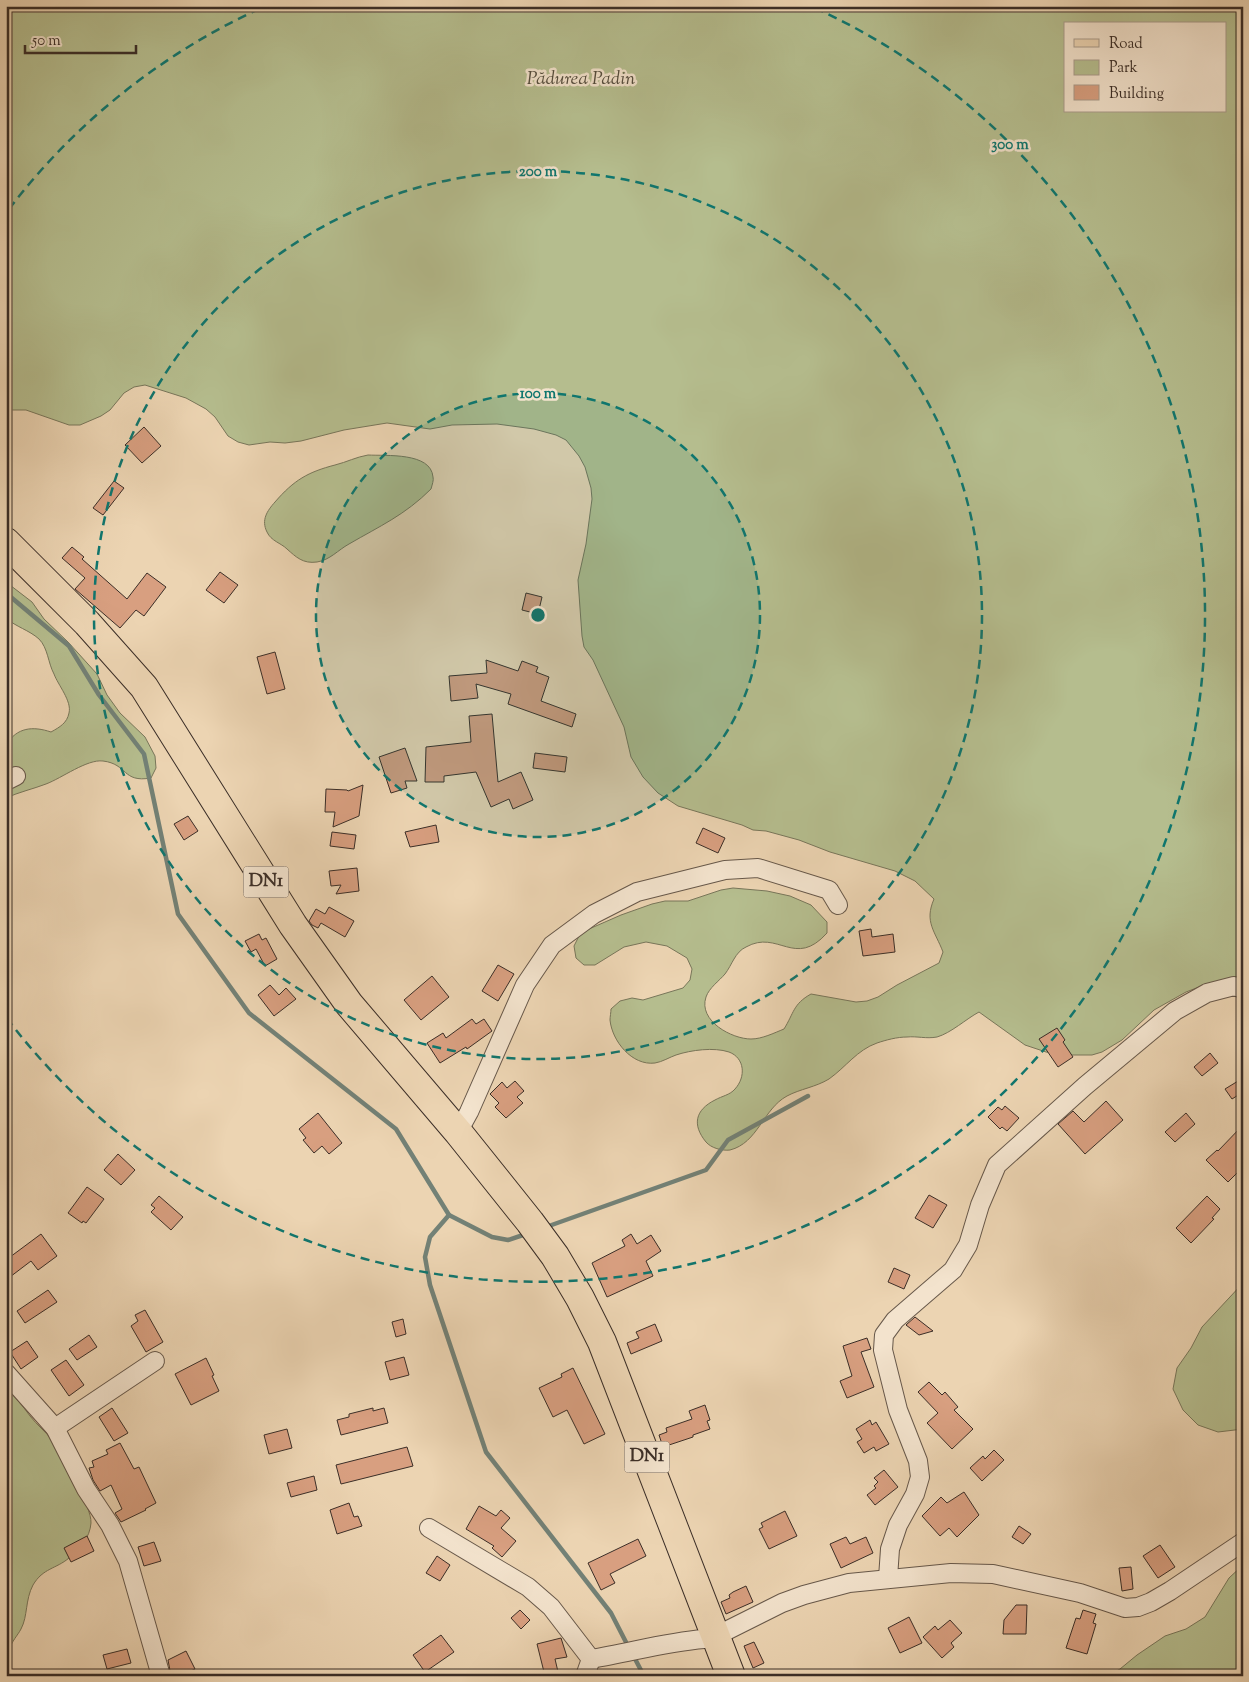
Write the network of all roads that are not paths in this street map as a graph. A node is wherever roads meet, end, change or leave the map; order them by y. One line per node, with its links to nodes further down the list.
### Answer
1 (6, 542): 5 (main road, DN1)
2 (6, 560): 6 (main road, DN1)
3 (838, 905): 5 (street)
4 (1243, 989): 12 (street)
5 (458, 1132): 6 (main road, DN1)
6 (525, 1226): 13 (main road, DN1)
7 (154, 1361): 9 (street)
8 (6, 1373): 9 (street)
9 (55, 1428): 15 (street)
10 (428, 1528): 14 (street)
11 (1243, 1542): 12 (street)
12 (888, 1578): 13 (street)
13 (710, 1638): 14 (street); 16 (main road, DN1); 17 (main road, DN1)
14 (588, 1667)
15 (161, 1676)
16 (717, 1676)
17 (731, 1676)

